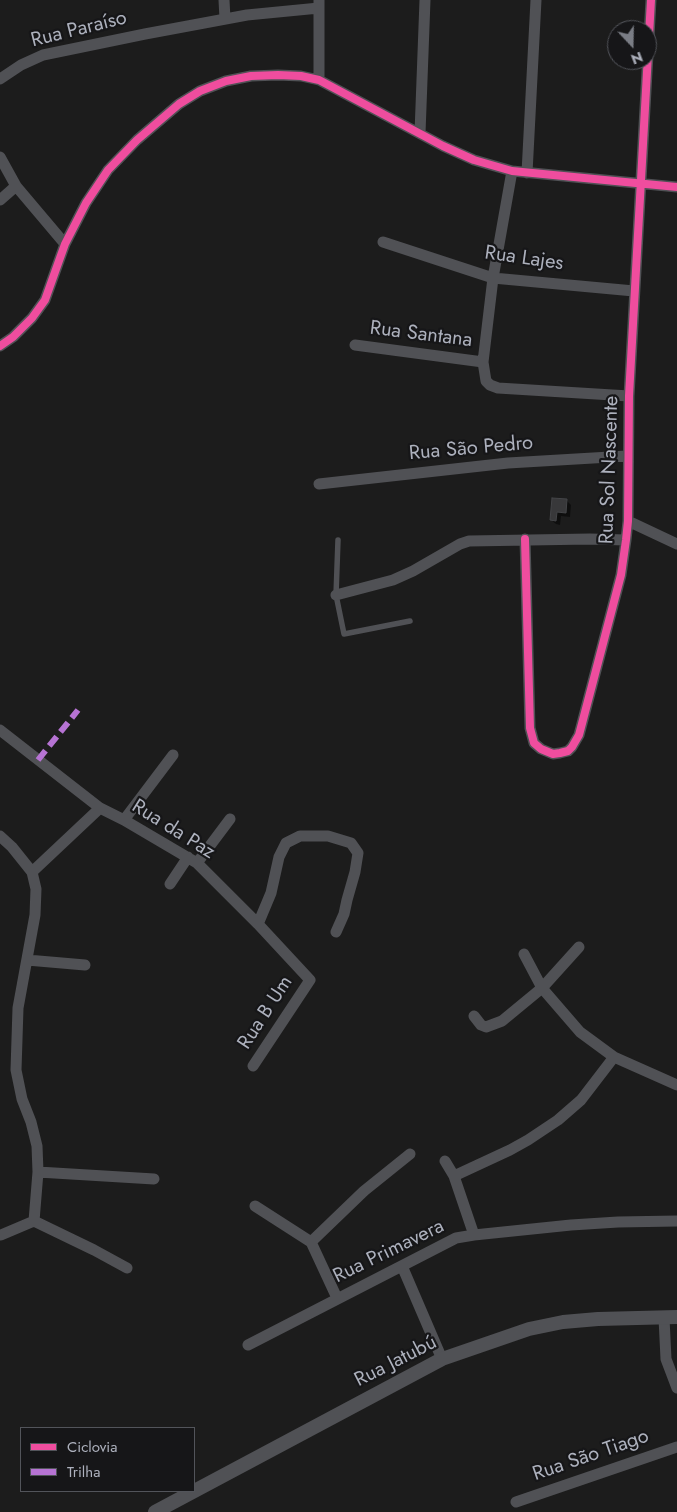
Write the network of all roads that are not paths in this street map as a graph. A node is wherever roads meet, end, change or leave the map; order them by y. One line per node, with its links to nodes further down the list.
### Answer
1 (224, 0): 6 (street)
2 (425, 0): 9 (street)
3 (536, 0): 12 (street)
4 (651, 0): 13 (street, Rua Sol Nascente)
5 (319, 4): 6 (street, Rua Paraíso); 8 (street)
6 (225, 19): 7 (street, Rua Paraíso)
7 (0, 78)
8 (319, 80): 9 (street); 18 (street)
9 (420, 133): 11 (street)
10 (0, 158): 14 (street)
11 (512, 171): 12 (street); 19 (street)
12 (527, 173): 13 (street)
13 (640, 183): 15 (street); 20 (street, Rua Sol Nascente)
14 (16, 186): 16 (street); 18 (street)
15 (677, 187)
16 (0, 200)
17 (383, 242): 19 (street, Rua Lajes)
18 (65, 244): 22 (street)
19 (493, 278): 20 (street, Rua Lajes); 23 (street)
20 (634, 291): 24 (street, Rua Sol Nascente)
21 (356, 345): 23 (street, Rua Santana)
22 (0, 346)
23 (483, 362): 24 (street, Rua Santana)
24 (629, 396): 25 (street, Rua Sol Nascente)
25 (627, 456): 26 (street, Rua São Pedro); 27 (street, Rua Sol Nascente)
26 (319, 484)
27 (628, 521): 30 (street, Rua Sol Nascente); 31 (street)
28 (525, 539): 30 (street); 30 (street, Rua Sol Nascente); 32 (street)
29 (338, 540): 32 (lane)
30 (626, 540)
31 (677, 544)
32 (336, 595): 33 (lane)
33 (410, 621)
34 (0, 730): 36 (street, Rua da Paz)
35 (172, 755): 38 (street)
36 (100, 808): 38 (street, Rua da Paz); 41 (street)
37 (230, 819): 40 (street)
38 (124, 820): 40 (street, Rua da Paz)
39 (0, 836): 41 (street)
40 (193, 860): 42 (street); 43 (street, Rua da Paz)
41 (32, 872): 47 (street)
42 (170, 884)
43 (258, 924): 44 (street); 49 (street, Rua da Paz)
44 (336, 932)
45 (579, 947): 50 (street)
46 (524, 954): 50 (street)
47 (27, 960): 48 (street); 57 (street)
48 (85, 965)
49 (310, 980): 53 (street, Rua B Um)
50 (542, 988): 51 (street); 52 (street)
51 (474, 1016)
52 (614, 1057): 54 (street); 58 (street)
53 (253, 1066)
54 (677, 1085)
55 (410, 1154): 65 (street)
56 (445, 1161): 58 (street)
57 (38, 1172): 59 (street); 61 (street)
58 (454, 1176): 64 (street)
59 (154, 1179)
60 (255, 1206): 65 (street)
61 (34, 1221): 63 (street); 67 (street)
62 (677, 1221): 64 (street, Rua Primavera)
63 (1, 1235)
64 (474, 1235): 66 (street, Rua Primavera)
65 (310, 1242): 68 (street)
66 (402, 1266): 68 (street, Rua Primavera); 72 (street)
67 (127, 1268)
68 (337, 1298): 70 (street, Rua Primavera)
69 (670, 1318): 71 (street); 72 (street, Rua Jatubú)
70 (248, 1345)
71 (671, 1358): 73 (street)
72 (442, 1359): 75 (street, Rua Jatubú)
73 (677, 1388)
74 (677, 1447): 77 (street, Rua São Tiago)
75 (195, 1491)
76 (193, 1492): 78 (street, Rua Jatubú)
77 (516, 1502)
78 (155, 1512)

